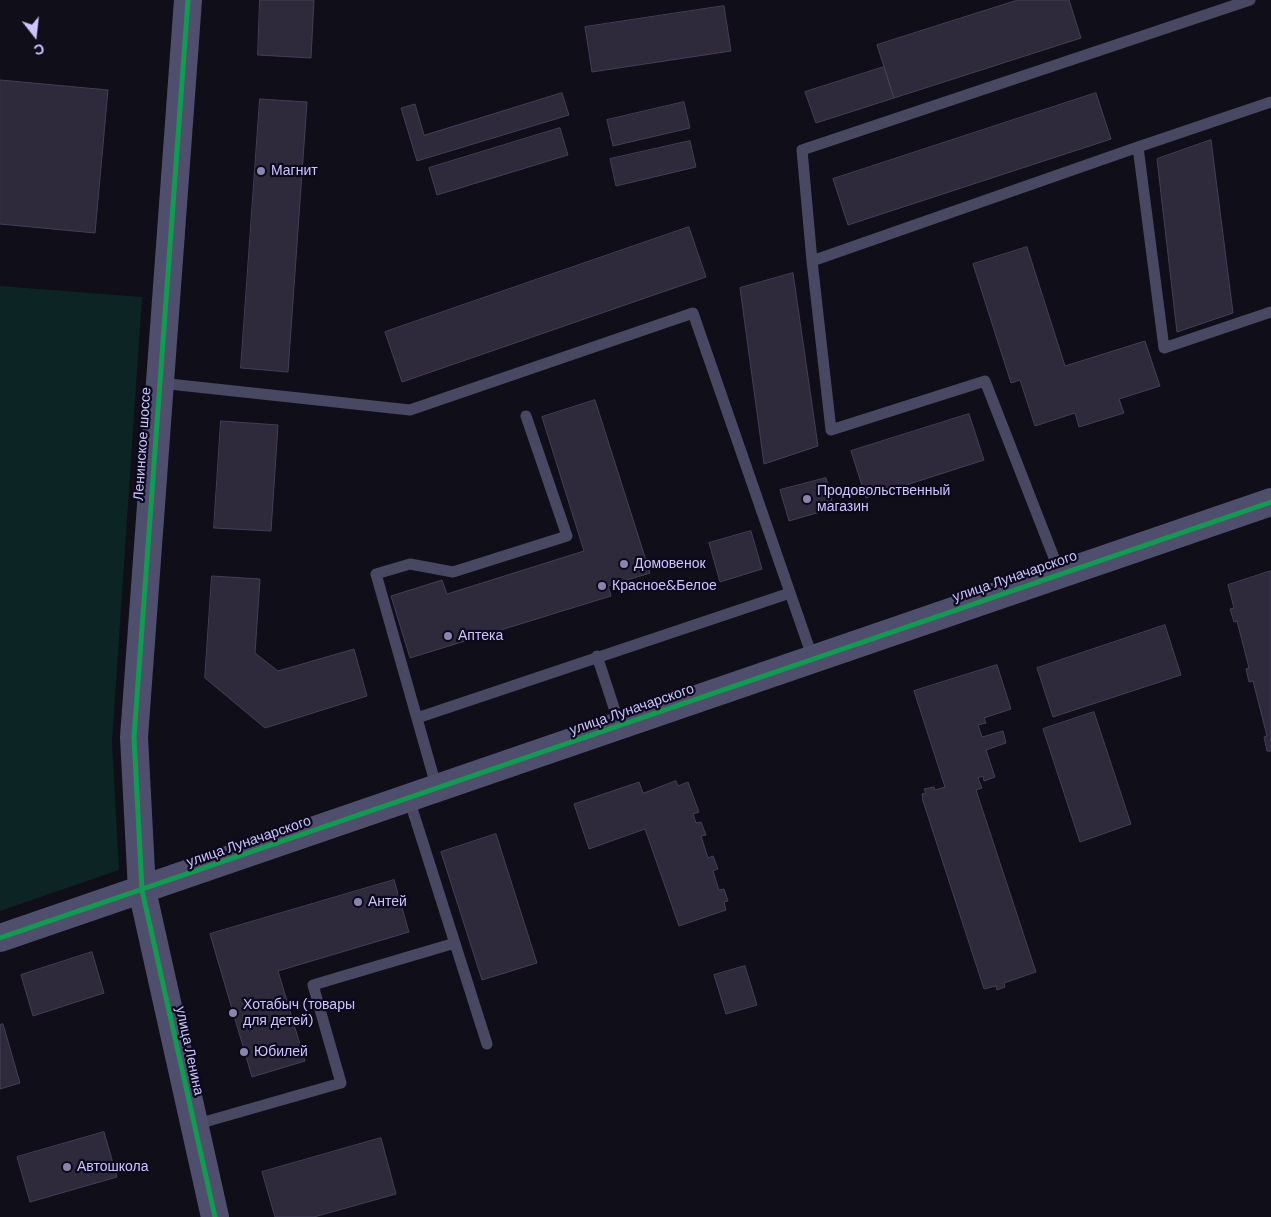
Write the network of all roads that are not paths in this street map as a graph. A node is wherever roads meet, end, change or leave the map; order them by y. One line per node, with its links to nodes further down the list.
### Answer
1 (188, 0): 7 (street, Ленинское шоссе)
2 (1250, 0): 5 (lane)
3 (1271, 102): 4 (lane)
4 (1138, 146): 5 (lane); 6 (lane)
5 (812, 261): 10 (lane)
6 (1271, 312)
7 (158, 383): 11 (lane); 18 (street, Ленинское шоссе)
8 (526, 416): 14 (lane)
9 (1271, 502): 10 (street, улица Луначарского)
10 (1060, 573): 13 (street, улица Луначарского)
11 (790, 593): 12 (lane); 13 (lane)
12 (597, 656): 14 (lane); 15 (lane)
13 (813, 660): 15 (street, улица Луначарского)
14 (417, 718): 16 (lane)
15 (620, 727): 16 (street, улица Луначарского)
16 (437, 789): 17 (street, улица Луначарского)
17 (409, 799): 18 (street, улица Луначарского); 20 (lane)
18 (142, 890): 19 (street, улица Луначарского); 22 (street, улица Ленина)
19 (0, 938)
20 (455, 943): 21 (lane); 22 (lane)
21 (487, 1044)
22 (194, 1125): 23 (street, улица Ленина)
23 (215, 1217)

